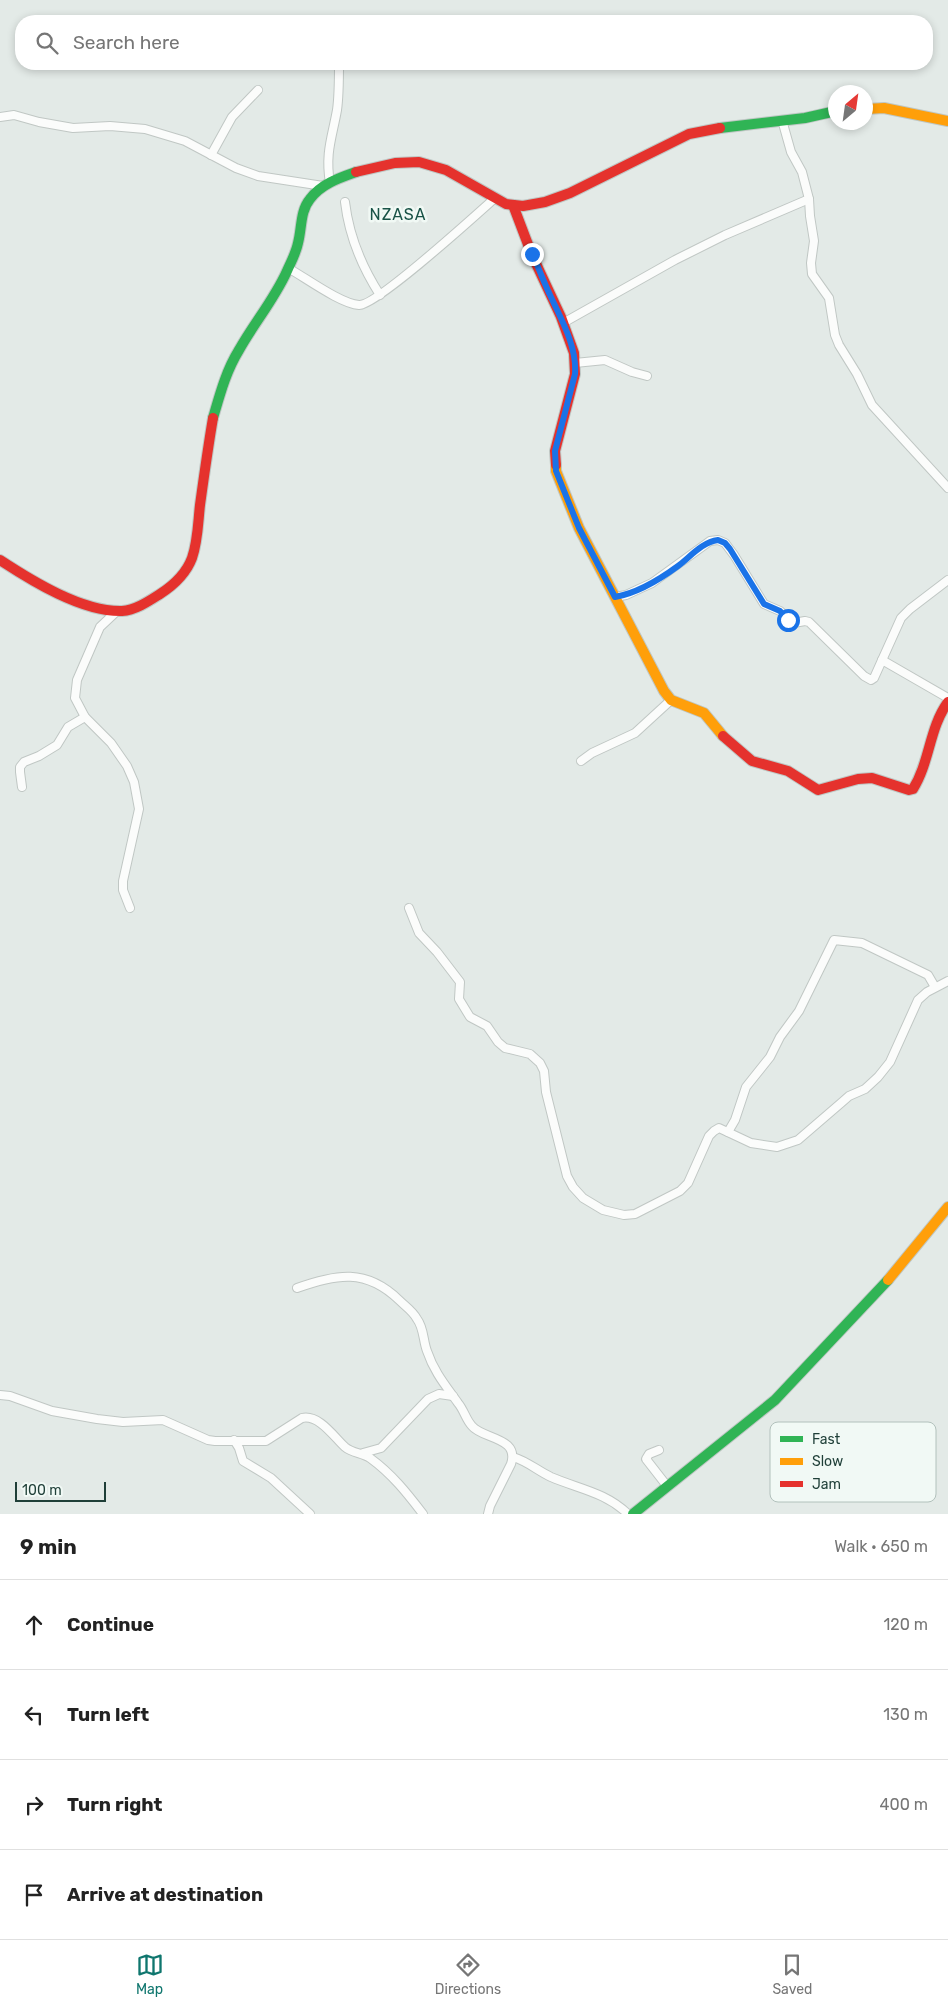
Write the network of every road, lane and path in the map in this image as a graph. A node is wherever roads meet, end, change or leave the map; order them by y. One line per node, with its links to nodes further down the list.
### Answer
1 (339, 70): 9 (street)
2 (258, 90): 8 (street)
3 (873, 109): 7 (street)
4 (828, 112): 6 (street)
5 (0, 117): 8 (street)
6 (782, 120): 11 (street); 13 (street)
7 (948, 121)
8 (212, 156): 9 (street)
9 (326, 184): 10 (street); 14 (street)
10 (495, 198): 13 (street); 15 (street)
11 (809, 199): 16 (street); 19 (street)
12 (345, 202): 15 (street)
13 (513, 205): 16 (street)
14 (288, 268): 15 (street); 23 (street)
15 (380, 295)
16 (563, 324): 17 (street)
17 (575, 364): 18 (street); 22 (street)
18 (647, 376)
19 (948, 488)
20 (0, 560): 23 (street)
21 (948, 580): 24 (street)
22 (615, 597): 24 (street); 26 (street)
23 (117, 611): 28 (street)
24 (882, 660): 25 (street)
25 (948, 698)
26 (671, 700): 27 (street); 29 (street)
27 (948, 702)
28 (85, 717): 30 (street); 31 (street)
29 (581, 761)
30 (22, 787)
31 (130, 908)
32 (409, 908): 35 (street)
33 (948, 981): 34 (street)
34 (935, 987): 35 (street); 35 (street)
35 (728, 1132)
36 (948, 1207): 44 (street)
37 (297, 1288): 39 (street)
38 (0, 1395): 40 (street)
39 (453, 1396): 42 (street); 43 (street)
40 (234, 1440): 42 (street); 45 (street)
41 (659, 1450): 44 (street)
42 (363, 1453): 46 (street)
43 (513, 1457): 47 (street); 48 (street)
44 (666, 1486): 49 (street)
45 (310, 1514)
46 (424, 1514)
47 (488, 1514)
48 (628, 1514)
49 (633, 1514)

